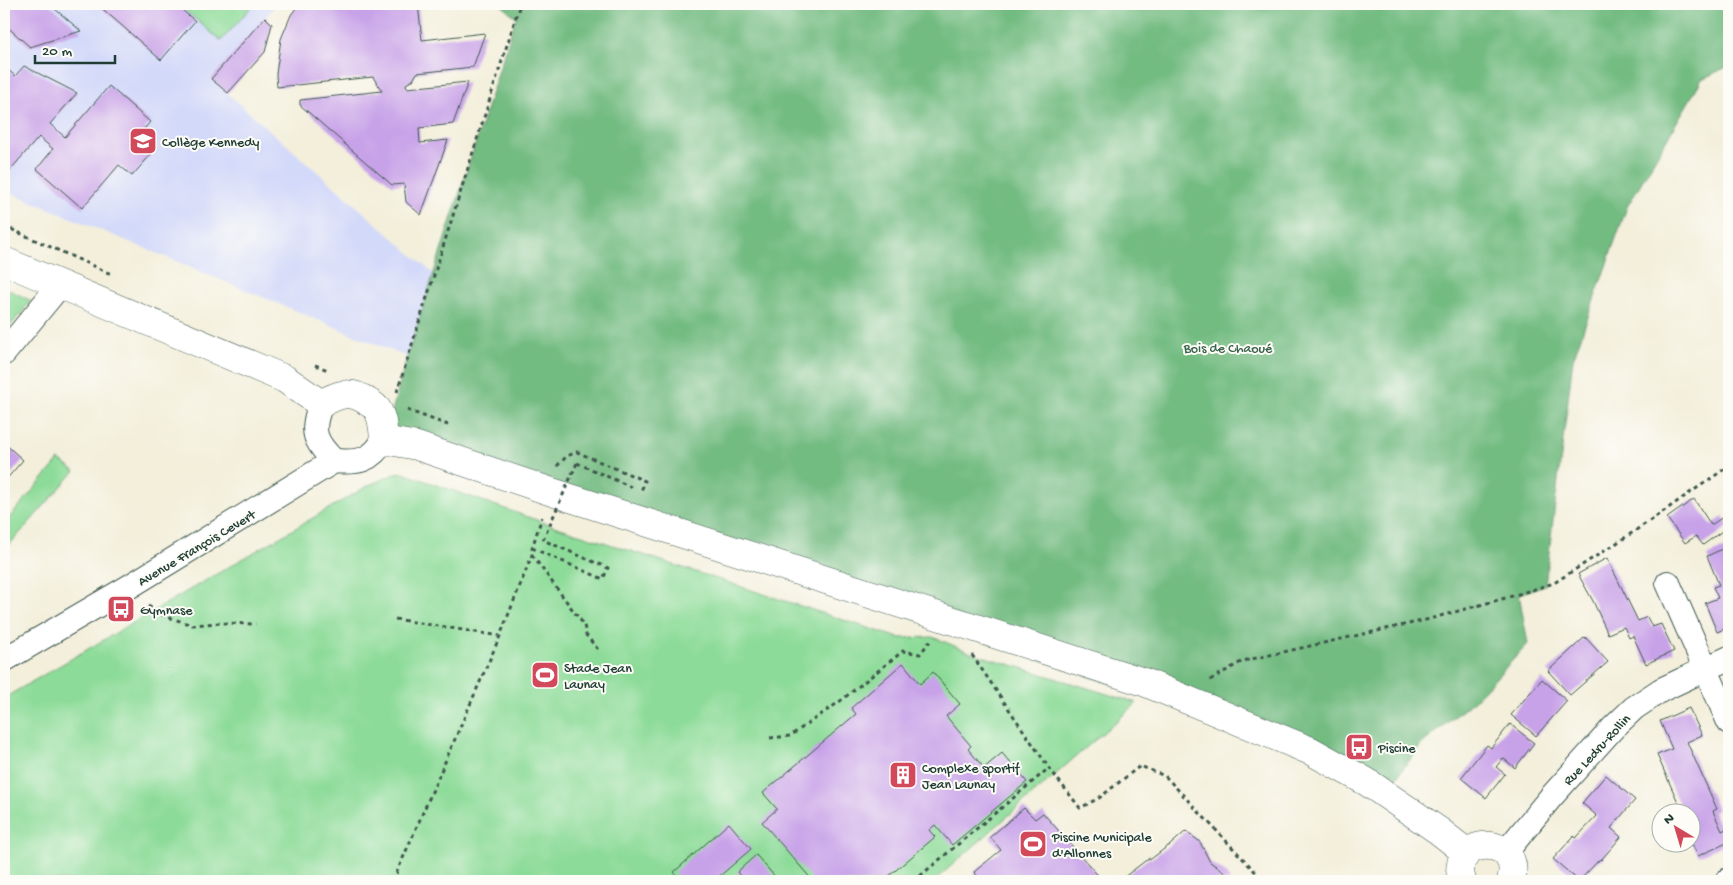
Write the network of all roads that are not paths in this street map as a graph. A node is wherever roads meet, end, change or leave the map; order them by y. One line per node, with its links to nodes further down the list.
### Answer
1 (4, 261): 2 (street)
2 (60, 285): 3 (street); 4 (street)
3 (4, 353)
4 (321, 404): 5 (street); 6 (street)
5 (384, 440): 6 (street, Avenue François Cevert); 13 (street)
6 (334, 462): 9 (street, Avenue François Cevert)
7 (1668, 583): 10 (street)
8 (1729, 658): 10 (street, Rue Ledru-Rollin)
9 (4, 660)
10 (1706, 669): 11 (street); 12 (street, Rue Ledru-Rollin)
11 (1729, 722)
12 (1505, 852): 13 (street); 15 (street)
13 (1467, 853): 14 (street)
14 (1462, 881)
15 (1511, 881)

